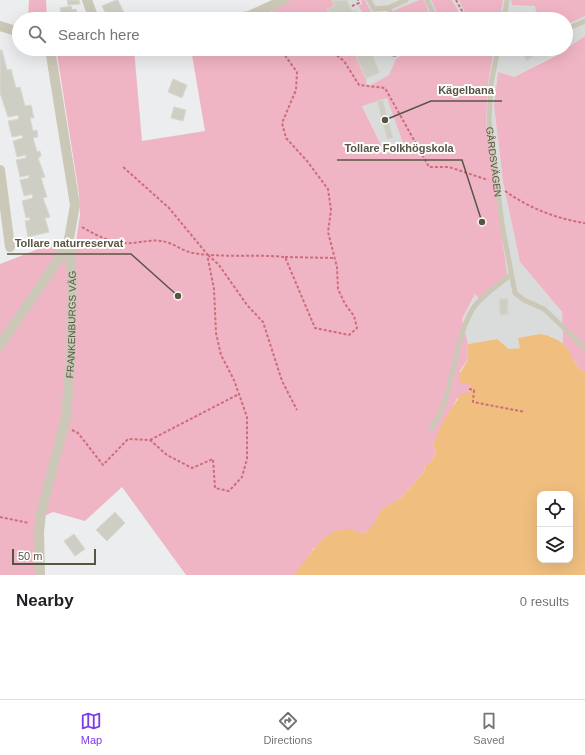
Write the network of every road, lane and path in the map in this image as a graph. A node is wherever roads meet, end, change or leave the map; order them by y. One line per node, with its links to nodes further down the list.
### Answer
1 (87, 0): 11 (street)
2 (284, 0): 12 (street)
3 (358, 0): 9 (path)
4 (370, 0): 10 (lane)
5 (406, 0): 10 (lane)
6 (427, 0): 14 (lane)
7 (456, 0): 15 (path)
8 (507, 0): 16 (lane)
9 (352, 6)
10 (388, 8): 13 (lane)
11 (91, 12)
12 (258, 12)
13 (390, 12)
14 (433, 12)
15 (462, 12)
16 (505, 12)
17 (585, 20): 19 (lane)
18 (0, 26): 20 (street)
19 (573, 26)
20 (12, 30)
21 (51, 56): 28 (street, FRANKENBURGS VÄG)
22 (286, 56): 34 (path)
23 (338, 56): 27 (path)
24 (497, 56): 27 (lane, GÅRDSVÄGEN)
25 (122, 166): 32 (path)
26 (0, 170): 31 (street)
27 (497, 185): 29 (path); 35 (lane, GÅRDSVÄGEN)
28 (73, 222): 30 (street, FRANKENBURGS VÄG); 32 (path)
29 (585, 223)
30 (69, 239): 36 (street); 42 (street, FRANKENBURGS VÄG)
31 (10, 247)
32 (207, 254): 33 (path); 39 (path); 40 (path)
33 (285, 257): 34 (path); 34 (path)
34 (335, 258)
35 (511, 274): 37 (lane, GÅRDSVÄGEN); 43 (lane)
36 (0, 346)
37 (585, 348)
38 (469, 389): 41 (path)
39 (239, 394): 44 (path); 44 (path)
40 (297, 410)
41 (525, 412)
42 (65, 426): 44 (path); 46 (street, FRANKENBURGS VÄG)
43 (431, 429)
44 (150, 440)
45 (0, 518): 46 (path)
46 (40, 522): 47 (street, FRANKENBURGS VÄG)
47 (40, 575)

